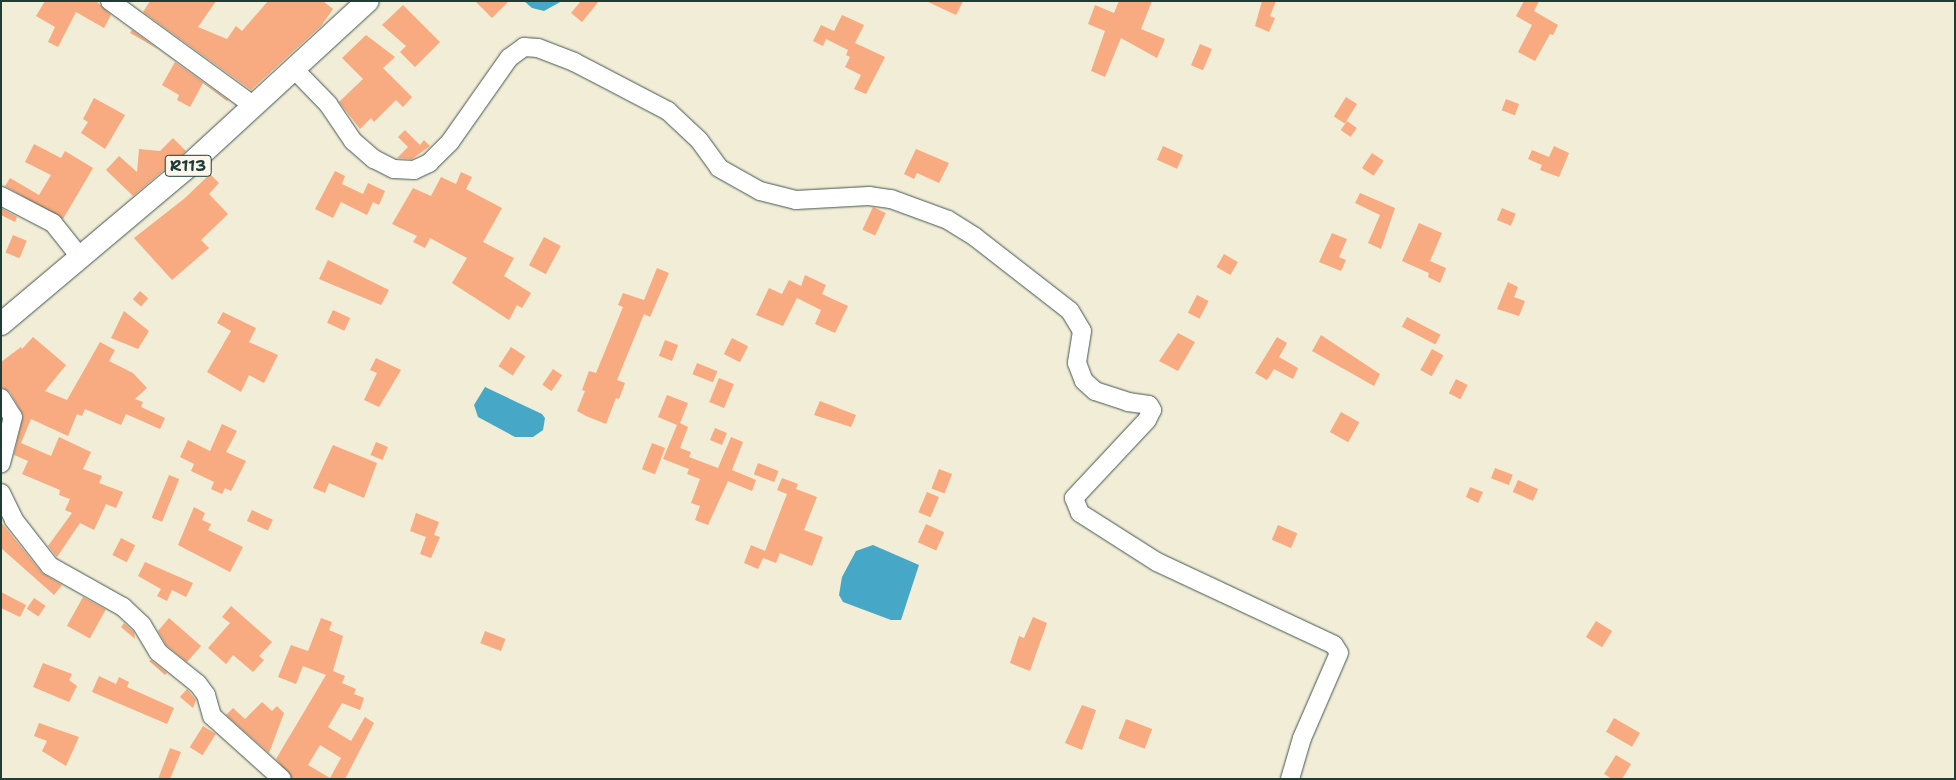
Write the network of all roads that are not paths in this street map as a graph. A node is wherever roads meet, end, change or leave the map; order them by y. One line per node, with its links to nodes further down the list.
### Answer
1 (110, 1): 4 (street)
2 (368, 1): 3 (main road, R113)
3 (294, 69): 4 (main road, R113); 12 (street)
4 (254, 106): 6 (main road, R113)
5 (1, 196): 6 (street)
6 (80, 257): 7 (main road, R113)
7 (1, 324)
8 (1, 398): 9 (street)
9 (1, 463)
10 (1, 493): 11 (street)
11 (282, 779)
12 (1290, 779)

